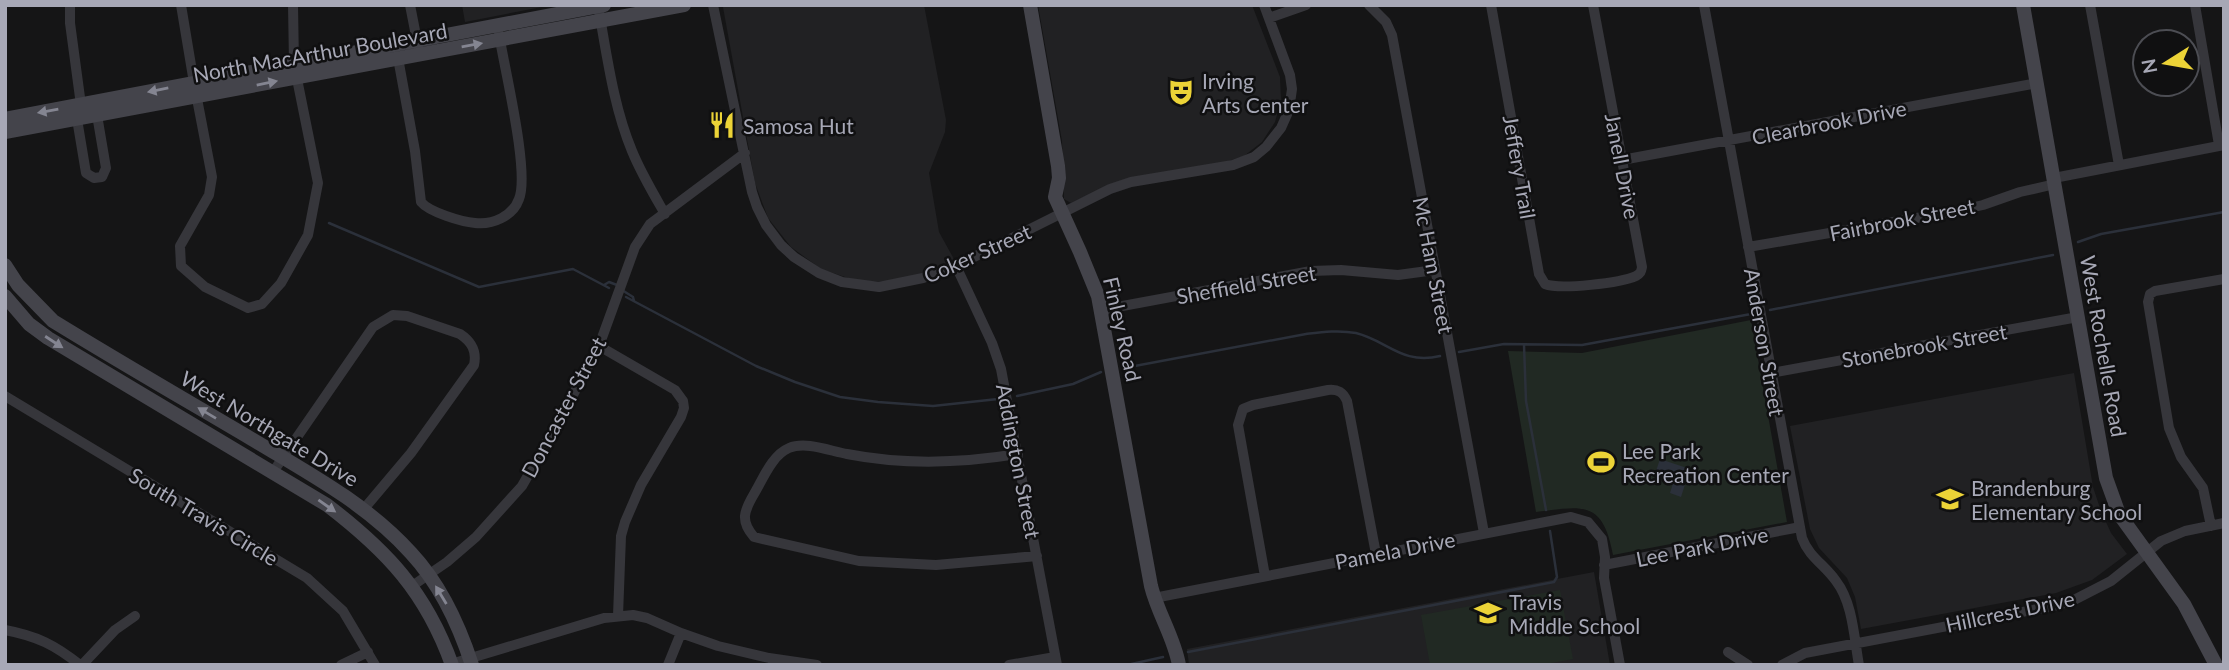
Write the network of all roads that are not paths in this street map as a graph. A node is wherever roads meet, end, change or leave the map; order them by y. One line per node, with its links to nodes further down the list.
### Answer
1 (70, 5): 26 (street)
2 (181, 5): 25 (street)
3 (293, 5): 23 (street)
4 (410, 5): 21 (street)
5 (684, 5): 18 (main road, North MacArthur Boulevard)
6 (713, 5): 31 (street, Coker Street)
7 (1030, 5): 36 (main road, Finley Road)
8 (1264, 5): 19 (street, Coker Street)
9 (1306, 5): 19 (street)
10 (1369, 5): 17 (street, Mc Ham Street)
11 (1492, 5): 42 (street, Jeffery Trail)
12 (1593, 5): 32 (street, Janell Drive)
13 (1704, 5): 29 (street, Anderson Street)
14 (2023, 5): 24 (main road, West Rochelle Road)
15 (2090, 5): 33 (street)
16 (2195, 5): 30 (street)
17 (1382, 9): 40 (street, Mc Ham Street)
18 (601, 11): 20 (main road, North MacArthur Boulevard); 35 (street)
19 (1269, 18): 36 (street, Coker Street)
20 (498, 33): 21 (main road, North MacArthur Boulevard); 22 (street)
21 (418, 48): 22 (main road, North MacArthur Boulevard); 23 (main road, North MacArthur Boulevard)
22 (398, 58): 23 (main road, North MacArthur Boulevard)
23 (296, 70): 25 (main road, North MacArthur Boulevard); 25 (street)
24 (2037, 83): 29 (street, Clearbrook Drive); 34 (main road, West Rochelle Road)
25 (195, 90): 26 (main road, North MacArthur Boulevard)
26 (85, 114): 26 (street); 27 (main road, North MacArthur Boulevard, one-way to 27); 28 (main road, North MacArthur Boulevard)
27 (5, 119)
28 (5, 132)
29 (1729, 141): 32 (street, Clearbrook Drive); 37 (street, Anderson Street)
30 (2221, 145): 33 (street, Fairbrook Street)
31 (745, 153): 35 (street, Doncaster Street); 39 (street, Coker Street)
32 (1622, 160): 42 (street, Janell Drive)
33 (2119, 165): 34 (street, Fairbrook Street)
34 (2054, 181): 37 (street, Fairbrook Street); 45 (main road, West Rochelle Road)
35 (665, 214): 46 (street, Doncaster Street)
36 (1062, 214): 39 (street, Coker Street); 44 (main road, Finley Road)
37 (1748, 247): 47 (street, Anderson Street)
38 (5, 265): 50 (main road, West Northgate Drive, one-way to 38)
39 (957, 266): 49 (street, Addington Street)
40 (1435, 270): 44 (street, Sheffield Street); 56 (street, Mc Ham Street)
41 (2224, 279): 54 (street)
42 (1588, 285)
43 (5, 296): 51 (main road, West Northgate Drive, one-way to 51)
44 (1101, 310): 64 (main road, Finley Road)
45 (2078, 317): 47 (street, Stonebrook Street); 57 (main road, West Rochelle Road)
46 (599, 346): 61 (street, Doncaster Street); 66 (street)
47 (1771, 373): 55 (street, Anderson Street)
48 (5, 396): 70 (street, South Travis Circle)
49 (1018, 454): 59 (street, Addington Street); 59 (street)
50 (283, 458): 51 (street); 52 (main road, West Northgate Drive); 52 (street)
51 (274, 472): 63 (main road, West Northgate Drive, one-way to 63)
52 (363, 510): 61 (main road, West Northgate Drive)
53 (2224, 523): 54 (street, Hillcrest Drive)
54 (2211, 526): 57 (street, Hillcrest Drive)
55 (1800, 527): 60 (street, Lee Park Drive); 69 (street, Anderson Street)
56 (1484, 533): 58 (street, Pamela Drive); 60 (street, Pamela Drive)
57 (2145, 552): 69 (street, Hillcrest Drive); 87 (main road, West Rochelle Road)
58 (1377, 554): 62 (street, Pamela Drive); 62 (street)
59 (1037, 556): 74 (street, Addington Street)
60 (1604, 565): 83 (street)
61 (428, 573): 63 (street, Doncaster Street); 72 (main road, West Northgate Drive, one-way to 61)
62 (1265, 576): 64 (street, Pamela Drive)
63 (412, 586): 75 (main road, West Northgate Drive)
64 (1154, 598): 82 (main road, Finley Road)
65 (135, 616): 76 (street)
66 (618, 616): 68 (street); 72 (street)
67 (5, 630): 76 (street)
68 (681, 634): 73 (street); 79 (street)
69 (1854, 643): 85 (street, Hillcrest Drive); 86 (street, Anderson Street)
70 (368, 652): 77 (street); 78 (street, South Travis Circle)
71 (1728, 652): 84 (street)
72 (470, 661): 75 (street)
73 (770, 661): 80 (street)
74 (1056, 661): 81 (street)
75 (452, 664)
76 (81, 665)
77 (341, 665)
78 (375, 665)
79 (668, 665)
80 (817, 665)
81 (1009, 665)
82 (1179, 665)
83 (1620, 665)
84 (1748, 665)
85 (1783, 665)
86 (1858, 665)
87 (2217, 665)

